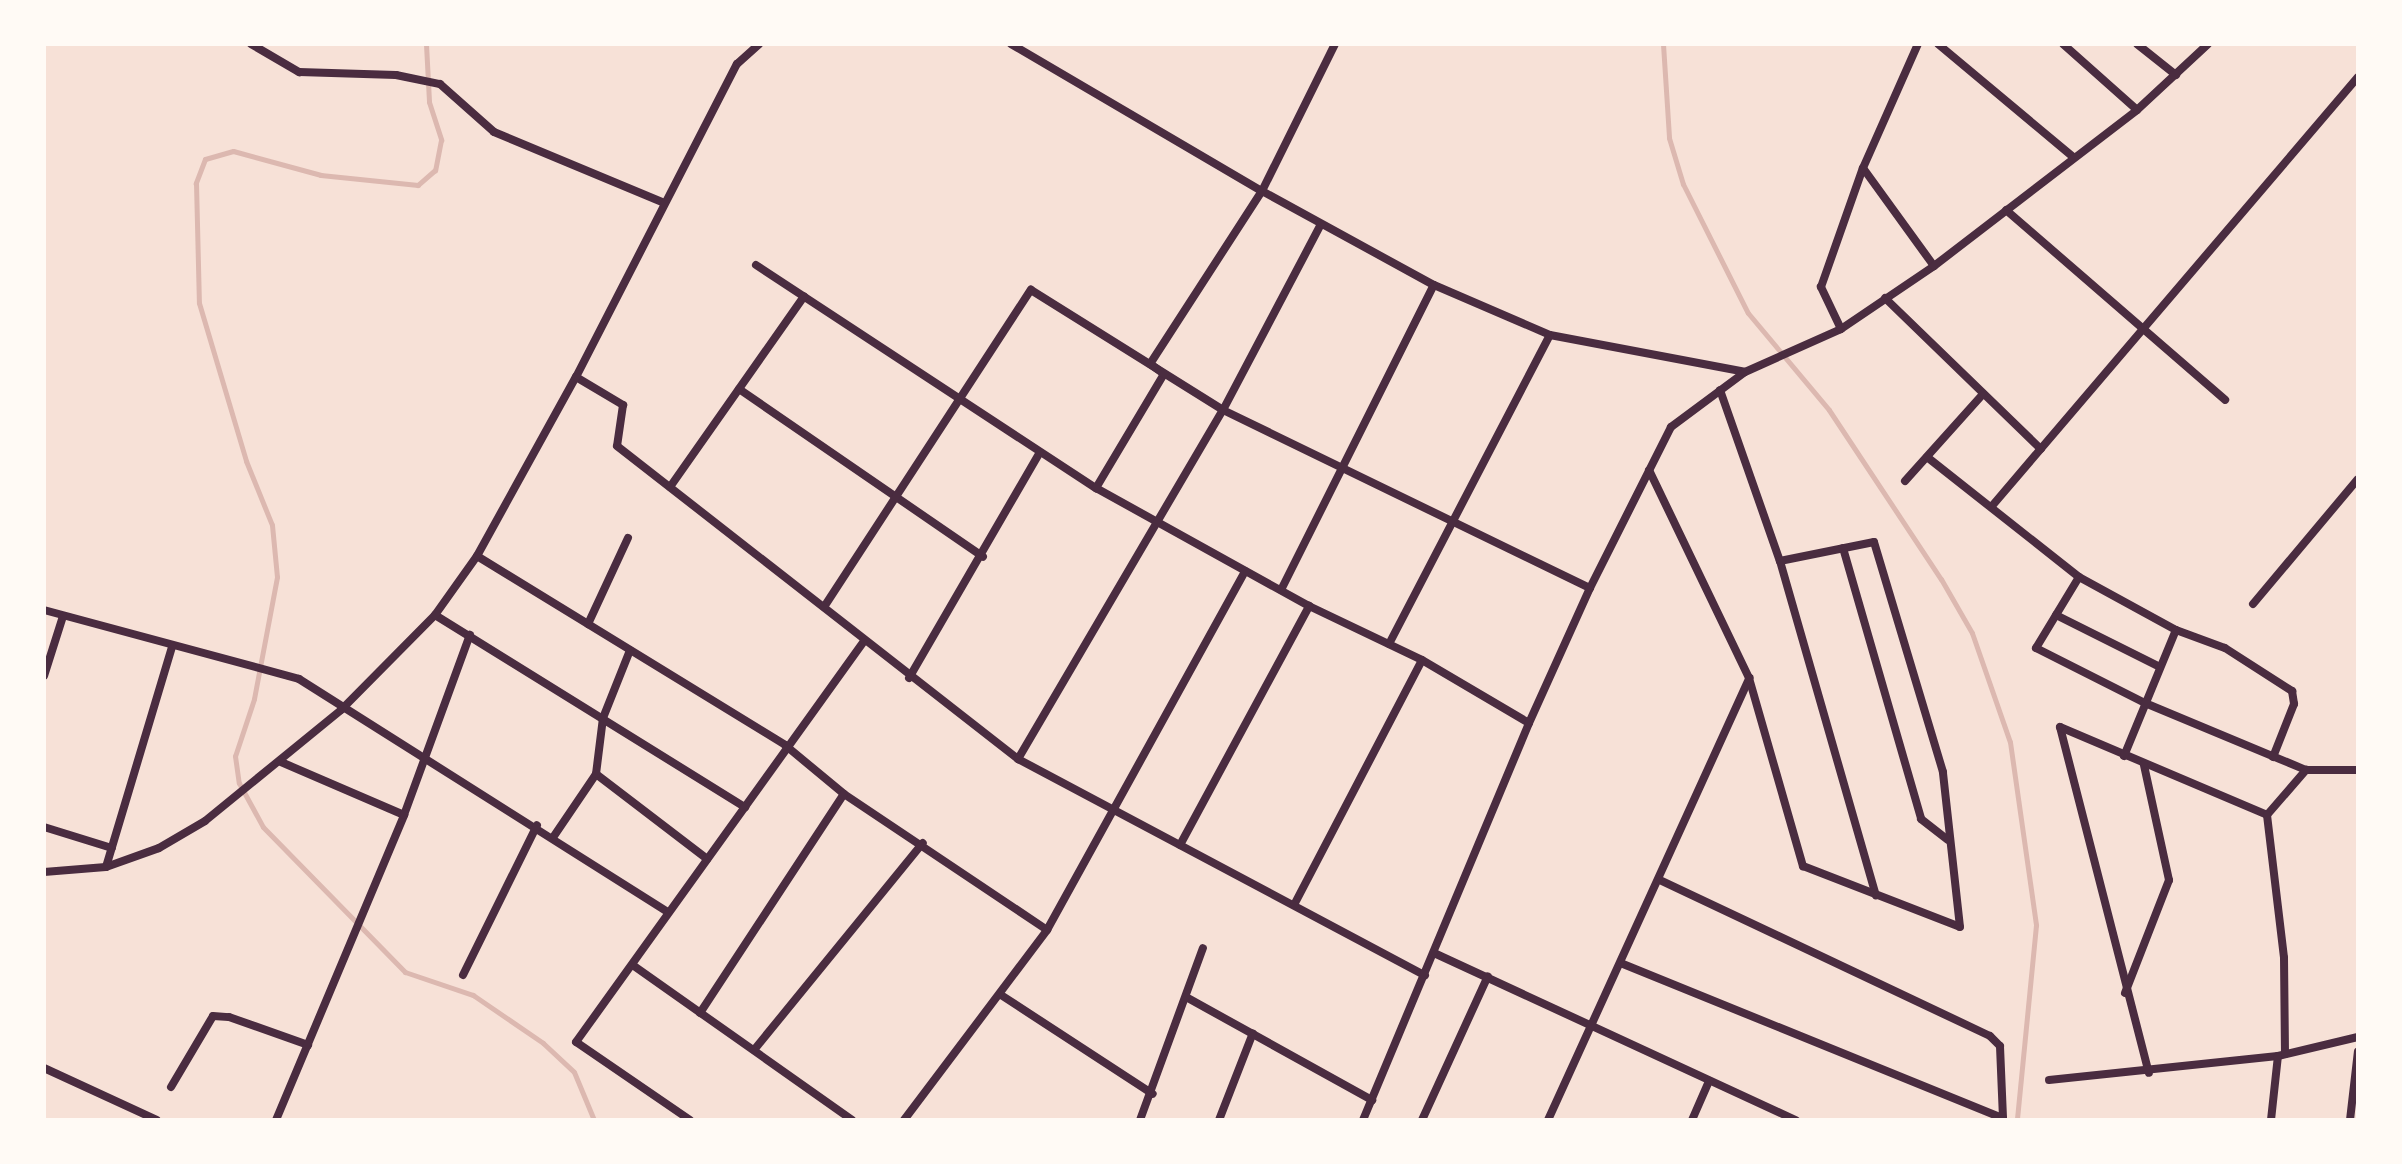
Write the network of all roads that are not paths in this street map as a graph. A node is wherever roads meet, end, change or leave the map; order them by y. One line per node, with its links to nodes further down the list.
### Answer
1 (251, 44): 16 (street)
2 (759, 44): 16 (street)
3 (1011, 44): 15 (street)
4 (1335, 44): 15 (street)
5 (1918, 44): 14 (street)
6 (1938, 44): 13 (street)
7 (2063, 44): 12 (street)
8 (2137, 44): 10 (street)
9 (2208, 44): 10 (street)
10 (2176, 75): 12 (street)
11 (2358, 77): 25 (street)
12 (2137, 110): 13 (street)
13 (2073, 157): 17 (street)
14 (1863, 168): 20 (street); 24 (street)
15 (1262, 191): 18 (street); 28 (street)
16 (662, 202): 29 (street)
17 (2006, 210): 20 (street); 25 (street)
18 (1321, 224): 21 (street); 35 (street)
19 (756, 265): 22 (street)
20 (1934, 266): 23 (street)
21 (1434, 285): 26 (street); 39 (street)
22 (804, 296): 30 (street); 33 (street)
23 (1885, 298): 24 (street); 32 (street)
24 (1841, 329): 27 (street)
25 (2144, 329): 34 (street); 36 (street)
26 (1550, 335): 27 (street); 47 (street)
27 (1745, 372): 31 (street)
28 (1164, 374): 33 (street); 35 (street); 44 (street)
29 (576, 377): 43 (street); 51 (street)
30 (739, 389): 43 (street); 45 (street)
31 (1720, 390): 40 (street); 53 (street)
32 (1983, 394): 36 (street); 38 (street)
33 (961, 400): 37 (street); 45 (street)
34 (2225, 400)
35 (1223, 410): 39 (street); 48 (street)
36 (2041, 449): 46 (street)
37 (1040, 452): 44 (street); 52 (street)
38 (1927, 457): 42 (street); 46 (street)
39 (1341, 464): 47 (street); 57 (street)
40 (1649, 470): 56 (street); 76 (street)
41 (2358, 479): 58 (street)
42 (1905, 481)
43 (670, 487): 60 (street)
44 (1096, 488): 48 (street)
45 (896, 496): 52 (street); 60 (street)
46 (1992, 506): 55 (street)
47 (1455, 518): 56 (street); 69 (street)
48 (1158, 524): 54 (street); 85 (street)
49 (628, 538): 65 (street)
50 (1843, 548): 53 (street); 99 (street); 99 (street)
51 (477, 556): 62 (street); 65 (street)
52 (983, 557): 75 (street)
53 (1780, 561): 107 (street)
54 (1245, 571): 57 (street); 93 (street)
55 (2079, 577): 63 (street); 66 (street)
56 (1590, 588): 80 (street)
57 (1281, 590): 59 (street)
58 (2253, 604)
59 (1309, 606): 69 (street); 101 (street)
60 (824, 607): 68 (street)
61 (44, 610): 64 (street)
62 (435, 615): 67 (street); 78 (street)
63 (2056, 615): 73 (street); 77 (street)
64 (63, 616): 70 (street); 74 (street)
65 (588, 624): 71 (street)
66 (2176, 630): 73 (street); 84 (street)
67 (470, 635): 79 (street); 83 (street)
68 (863, 642): 75 (street); 81 (street)
69 (1389, 644): 72 (street)
70 (172, 647): 78 (street); 102 (street)
71 (630, 650): 79 (street); 81 (street)
72 (1422, 660): 80 (street); 108 (street)
73 (2160, 667): 77 (street)
74 (44, 676)
75 (909, 678): 85 (street)
76 (1749, 678): 106 (street); 107 (street)
77 (2145, 703): 82 (street); 84 (street)
78 (341, 710): 83 (street); 86 (street)
79 (603, 718): 90 (street); 92 (street)
80 (1529, 723): 112 (street)
81 (785, 745): 91 (street); 92 (street)
82 (2124, 756): 87 (street); 118 (street)
83 (425, 757): 94 (street); 96 (street)
84 (2273, 757): 88 (street)
85 (1018, 759): 93 (street)
86 (281, 762): 94 (street); 104 (street)
87 (2144, 765): 95 (street); 118 (street)
88 (2306, 770): 89 (street); 95 (street)
89 (2358, 770)
90 (596, 774): 98 (street); 103 (street)
91 (844, 794): 100 (street); 121 (street)
92 (745, 807): 103 (street)
93 (1110, 808): 101 (street); 110 (street)
94 (404, 815): 125 (street)
95 (2267, 815): 128 (street)
96 (537, 825): 98 (street); 115 (street)
97 (44, 827): 102 (street)
98 (554, 836): 109 (street)
99 (1948, 840): 107 (street)
100 (923, 843): 110 (street); 126 (street)
101 (1180, 845): 108 (street)
102 (112, 848): 104 (street)
103 (707, 859): 109 (street)
104 (106, 867): 105 (street)
105 (44, 872)
106 (1660, 880): 113 (street); 113 (street)
107 (1876, 895)
108 (1294, 905): 116 (street)
109 (668, 912): 114 (street)
110 (1047, 930): 119 (street)
111 (1203, 948): 120 (street)
112 (1434, 953): 116 (street); 117 (street)
113 (1623, 964): 122 (street)
114 (634, 966): 121 (street); 139 (street)
115 (463, 975)
116 (1425, 975): 135 (street)
117 (1488, 976): 122 (street); 145 (street)
118 (2125, 993): 130 (street)
119 (1001, 995): 134 (street); 141 (street)
120 (1186, 997): 123 (street); 134 (street)
121 (700, 1013): 126 (street)
122 (1594, 1026): 132 (street); 146 (street)
123 (1253, 1033): 135 (street); 143 (street)
124 (2358, 1037): 128 (street)
125 (308, 1045): 133 (street); 138 (street)
126 (754, 1050): 140 (street)
127 (2358, 1051): 150 (street)
128 (2282, 1055): 130 (street); 149 (street)
129 (44, 1068): 136 (street)
130 (2149, 1073): 131 (street)
131 (2049, 1080)
132 (1709, 1081): 147 (street); 148 (street)
133 (171, 1087)
134 (1153, 1094): 142 (street)
135 (1372, 1100): 144 (street)
136 (136, 1116): 137 (street)
137 (157, 1120)
138 (276, 1120)
139 (690, 1120)
140 (852, 1120)
141 (904, 1120)
142 (1140, 1120)
143 (1219, 1120)
144 (1363, 1120)
145 (1422, 1120)
146 (1548, 1120)
147 (1692, 1120)
148 (1796, 1120)
149 (2271, 1120)
150 (2350, 1120)

